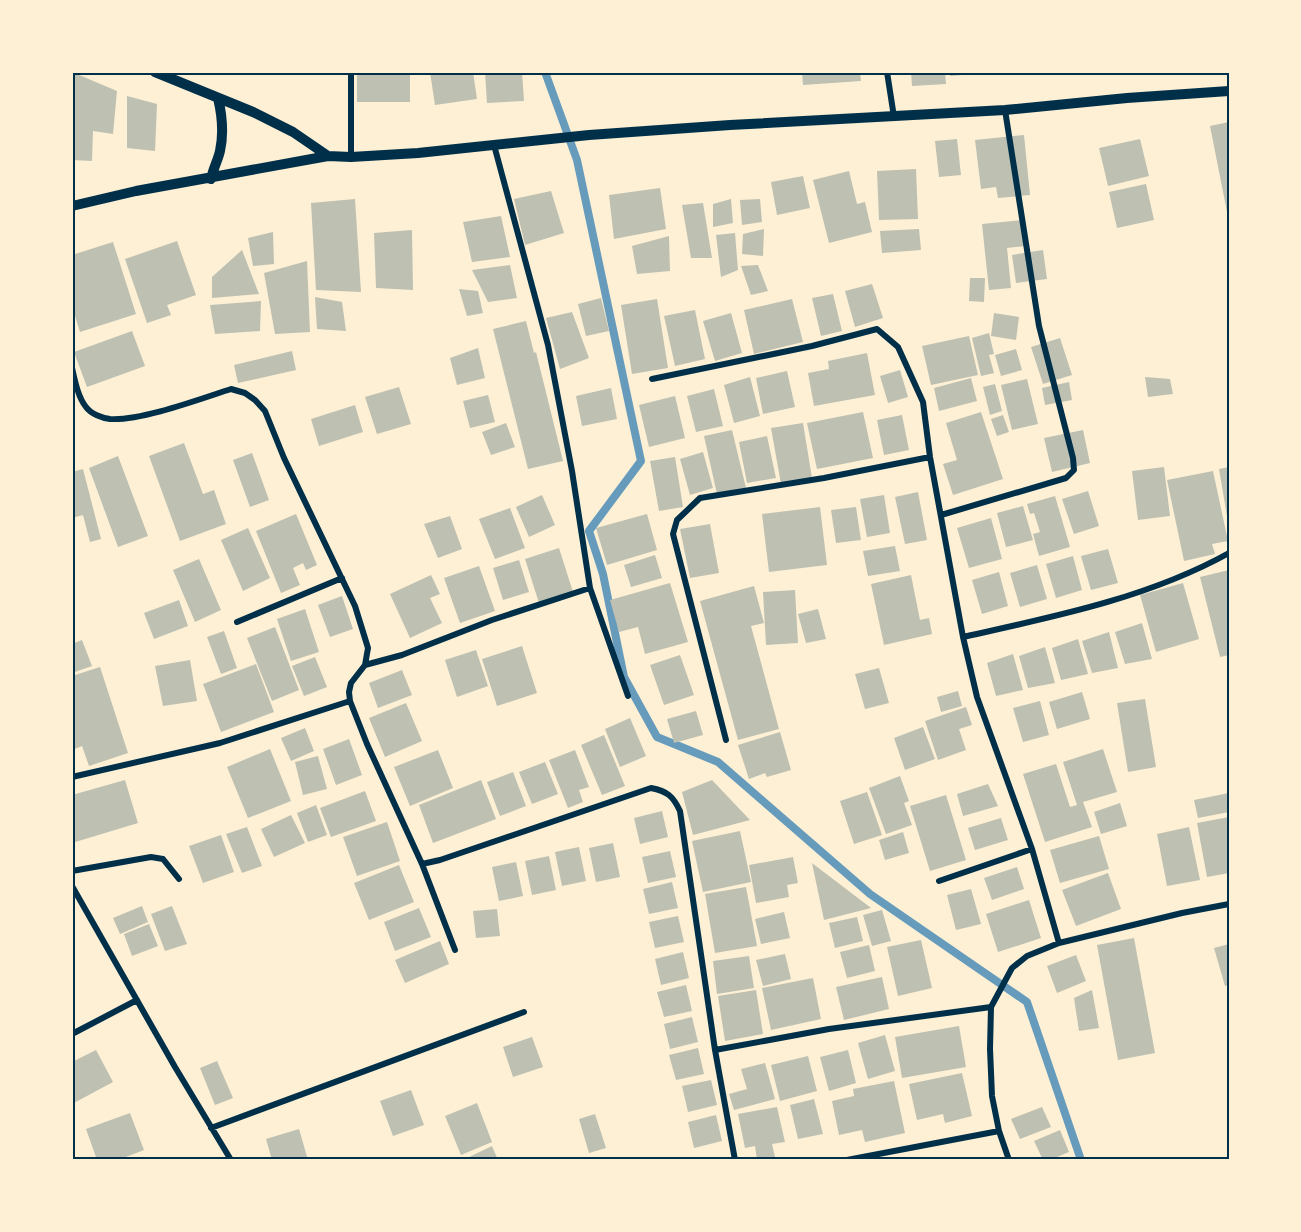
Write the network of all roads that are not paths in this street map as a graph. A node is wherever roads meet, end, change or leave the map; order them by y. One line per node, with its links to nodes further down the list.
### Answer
1 (155, 72): 5 (street)
2 (351, 72): 10 (street)
3 (887, 72): 7 (street)
4 (1229, 91): 6 (street)
5 (218, 98): 9 (street); 11 (street)
6 (1005, 110): 7 (street); 16 (street)
7 (894, 117): 8 (street)
8 (494, 144): 10 (street); 19 (street)
9 (328, 156): 10 (street); 11 (street)
10 (351, 157)
11 (211, 179): 12 (street)
12 (72, 206)
13 (72, 368): 18 (street)
14 (652, 379): 15 (street)
15 (930, 457): 16 (street); 25 (street)
16 (941, 515): 21 (street)
17 (1229, 553): 21 (street)
18 (342, 578): 20 (street); 22 (street)
19 (590, 588): 22 (street); 23 (street)
20 (237, 622)
21 (963, 638): 27 (street)
22 (365, 665): 24 (street)
23 (628, 696)
24 (350, 701): 26 (street); 28 (street)
25 (726, 740)
26 (72, 777)
27 (1032, 849): 31 (street); 34 (street)
28 (422, 864): 35 (street); 40 (street)
29 (72, 871): 30 (street)
30 (179, 879)
31 (939, 881)
32 (72, 886): 36 (street)
33 (1229, 904): 34 (street)
34 (1059, 943): 37 (street)
35 (456, 950)
36 (137, 1000): 39 (street); 41 (street)
37 (991, 1007): 40 (street); 42 (street)
38 (524, 1012): 41 (street)
39 (72, 1034)
40 (715, 1050): 44 (street)
41 (211, 1128): 43 (street)
42 (999, 1131): 45 (street); 46 (street)
43 (231, 1160)
44 (735, 1160)
45 (847, 1160)
46 (1009, 1160)

